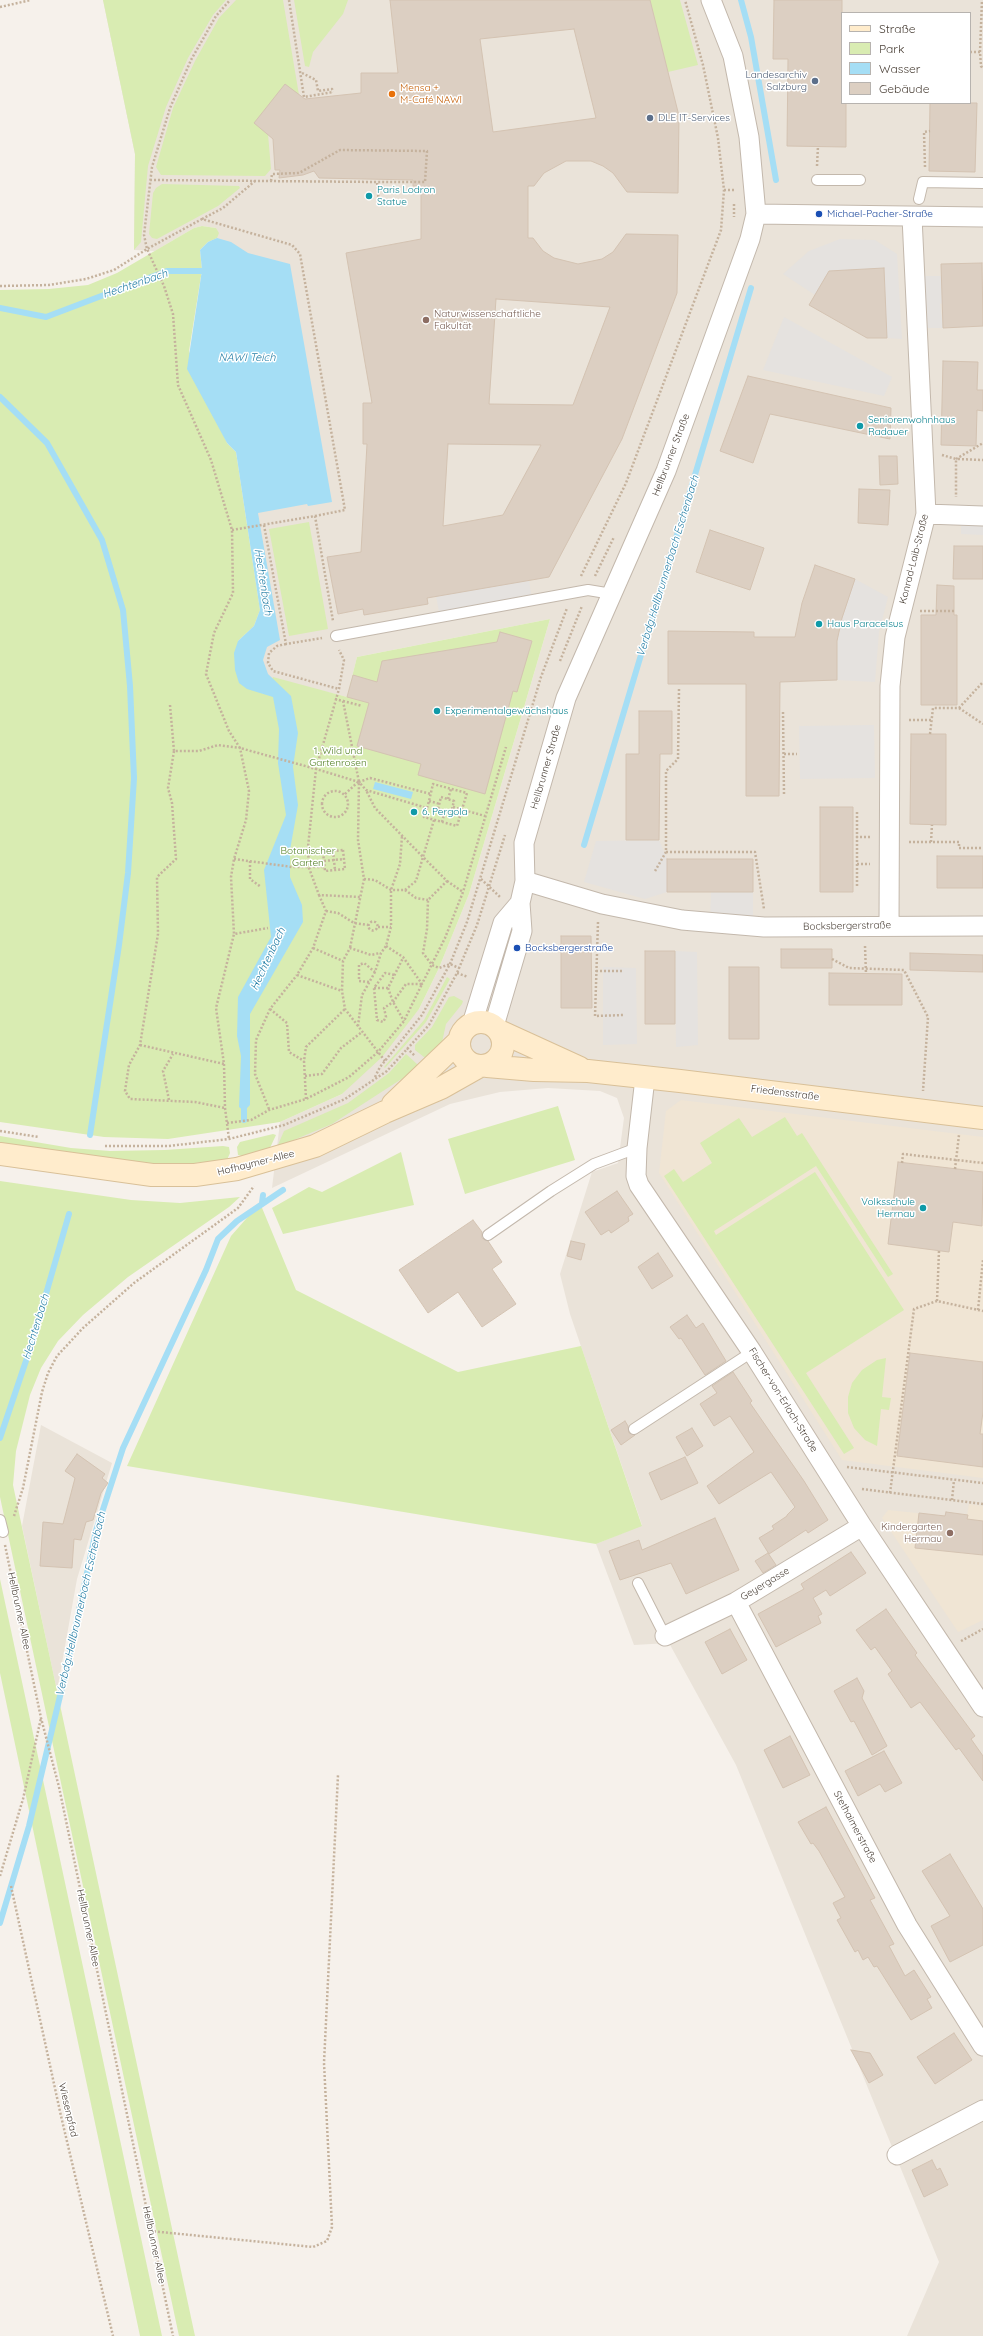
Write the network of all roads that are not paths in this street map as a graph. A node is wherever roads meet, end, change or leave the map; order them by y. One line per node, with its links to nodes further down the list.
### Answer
1 (711, 0): 6 (street, Hellbrunner Straße)
2 (817, 180): 3 (lane)
3 (860, 180)
4 (983, 182): 5 (lane)
5 (919, 199)
6 (756, 214): 7 (street); 11 (street, Hellbrunner Straße)
7 (912, 217): 8 (street); 9 (street, Konrad-Laib-Straße)
8 (983, 217)
9 (926, 514): 10 (street); 15 (street, Konrad-Laib-Straße)
10 (983, 516)
11 (612, 594): 12 (lane); 13 (street, Hellbrunner Straße)
12 (337, 642)
13 (524, 881): 14 (street, Hellbrunner Straße); 15 (street, Bocksbergerstraße)
14 (520, 903): 17 (street); 18 (street, Hellbrunner Straße)
15 (889, 926): 16 (street, Bocksbergerstraße)
16 (983, 926)
17 (472, 1024): 18 (street); 19 (street)
18 (497, 1028): 20 (street); 21 (street, Friedensstraße)
19 (459, 1041): 20 (street); 23 (street, Hofhaymer-Allee)
20 (484, 1066): 21 (street, Friedensstraße); 23 (street, Hofhaymer-Allee)
21 (588, 1071): 22 (street, Friedensstraße)
22 (645, 1078): 24 (street, Friedensstraße); 25 (street, Fischer-von-Erlach-Straße)
23 (385, 1112): 26 (street, Hofhaymer-Allee)
24 (983, 1118)
25 (638, 1148): 27 (lane); 28 (street, Fischer-von-Erlach-Straße)
26 (0, 1154)
27 (488, 1234)
28 (752, 1352): 29 (lane); 31 (street, Fischer-von-Erlach-Straße)
29 (634, 1429)
30 (0, 1520): 32 (lane)
31 (862, 1526): 34 (street, Geyergasse); 36 (street, Fischer-von-Erlach-Straße)
32 (3, 1532)
33 (638, 1583): 35 (lane)
34 (736, 1602): 35 (street, Geyergasse); 37 (street, Stethaimerstraße)
35 (665, 1636)
36 (983, 1707)
37 (983, 2046)
38 (983, 2110): 39 (street)
39 (897, 2155)

